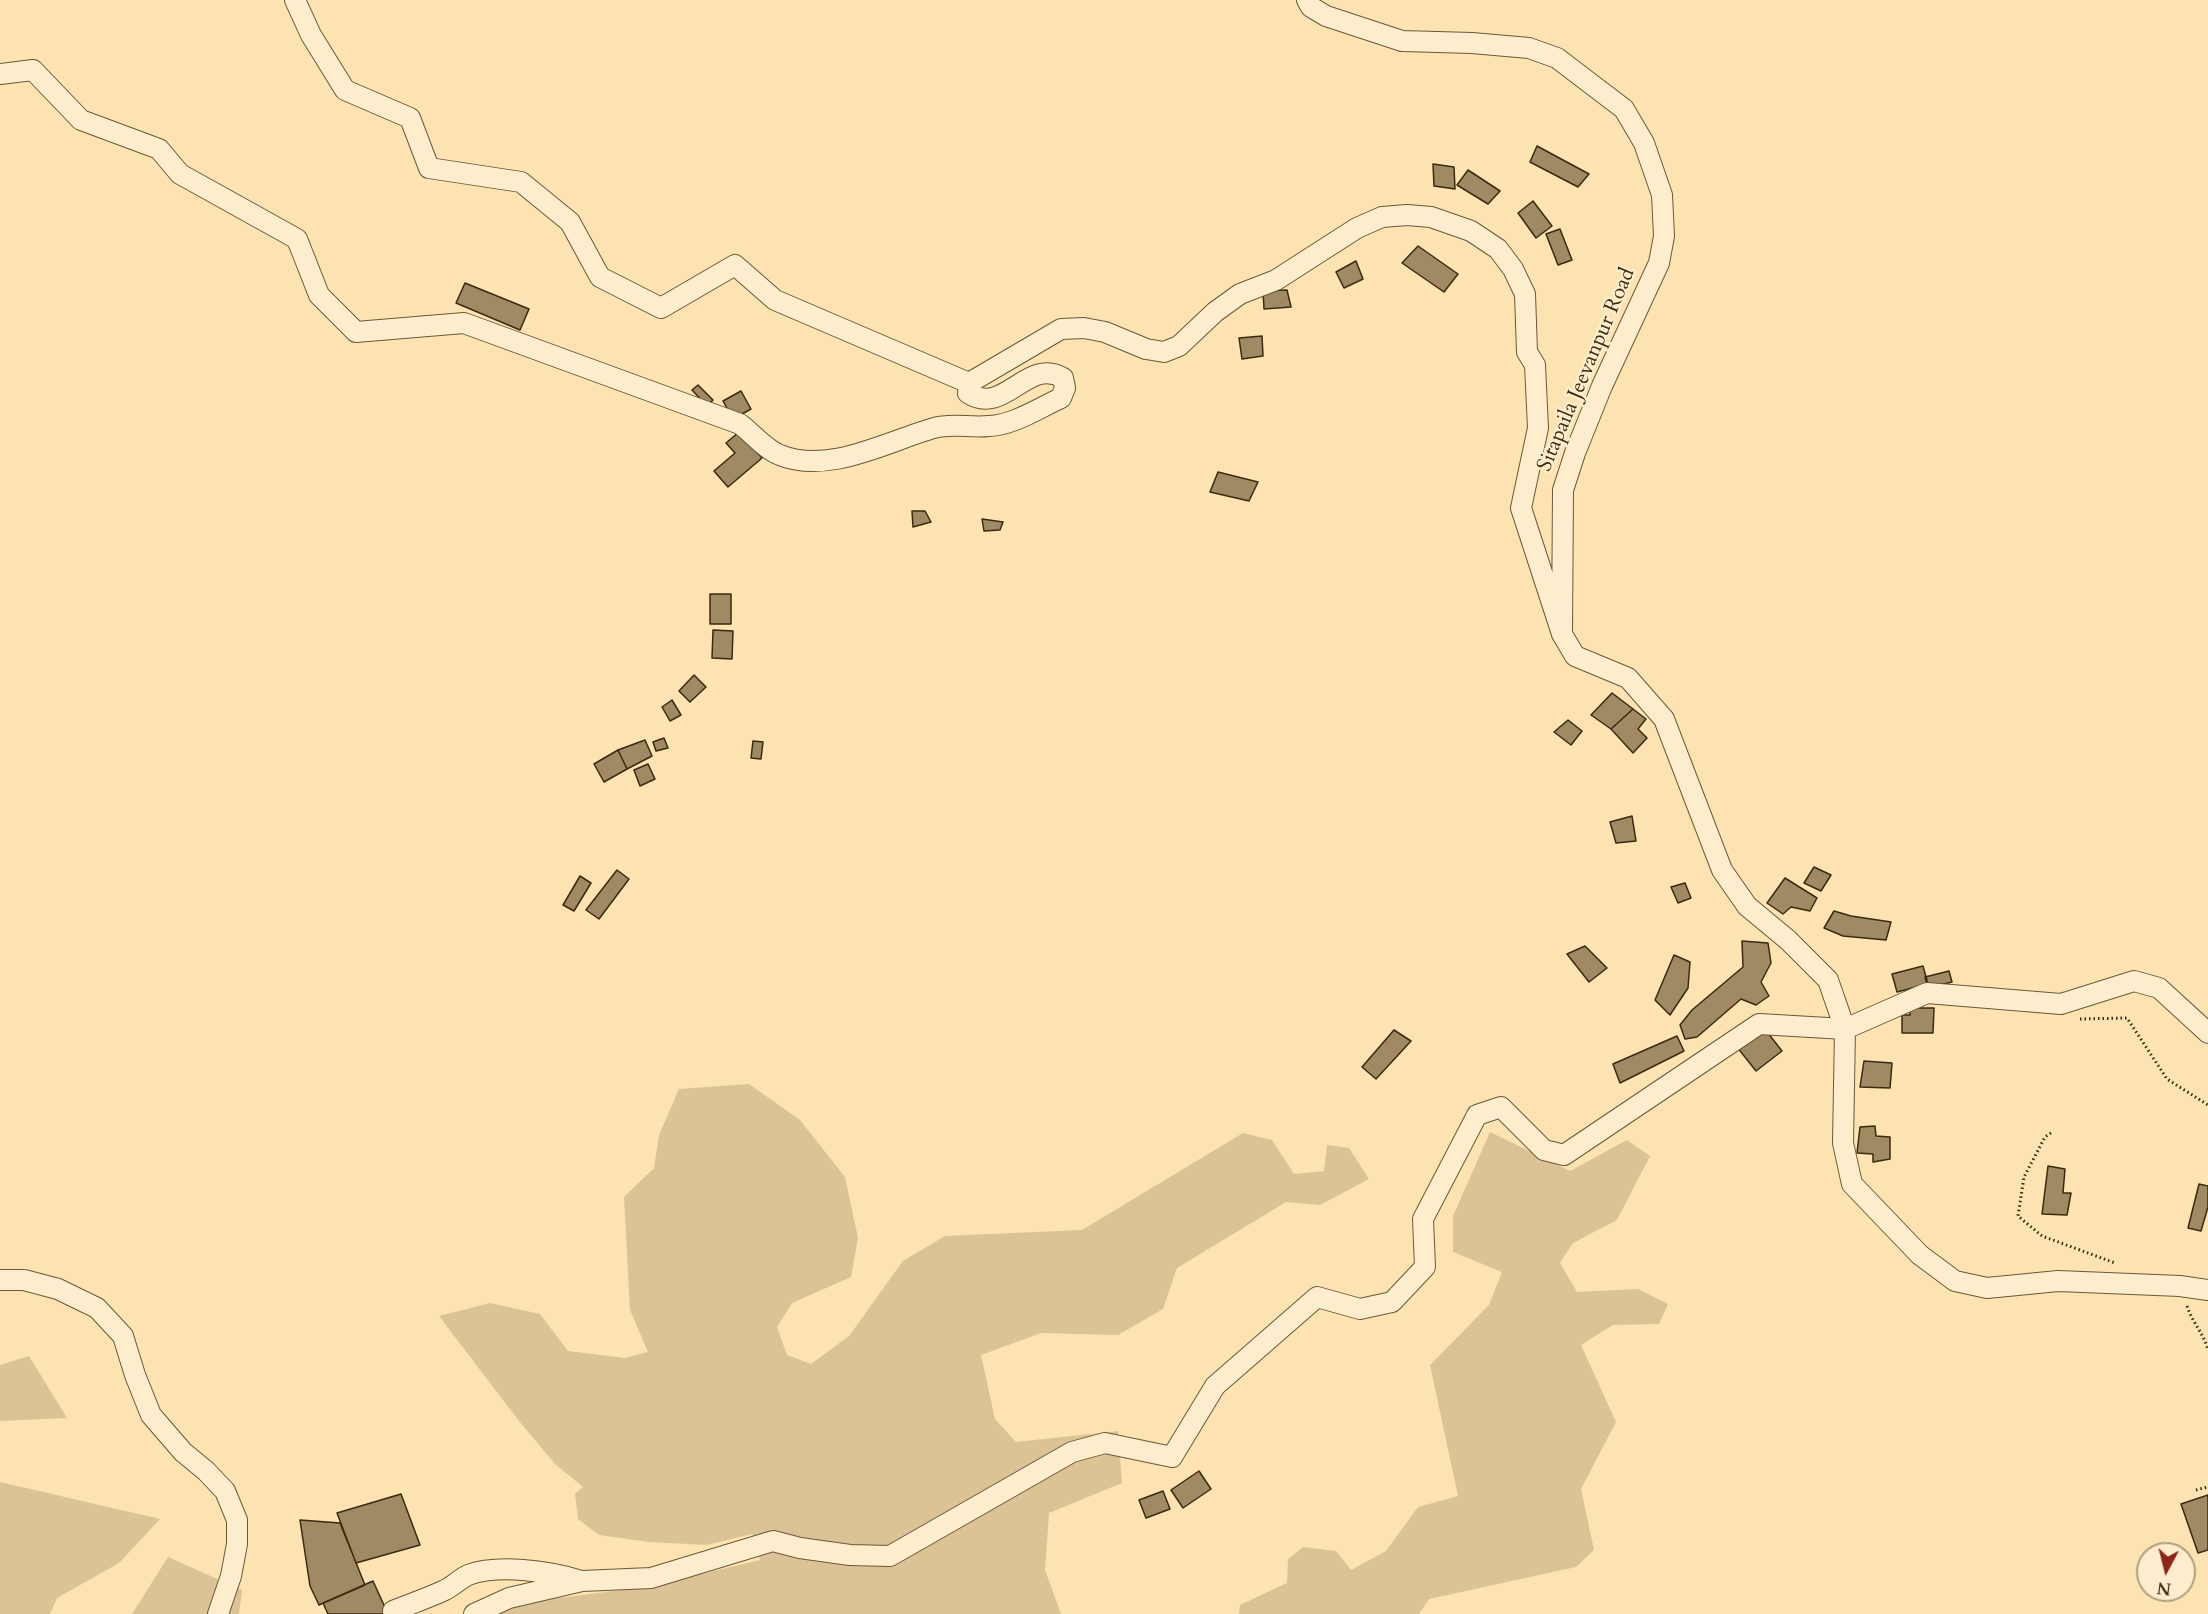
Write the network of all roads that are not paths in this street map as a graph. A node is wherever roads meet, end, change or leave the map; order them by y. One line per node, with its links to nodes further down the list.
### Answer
1 (295, 0): 4 (street)
2 (1307, 0): 5 (street, Sitapaila Jeevanpur Road)
3 (0, 74): 4 (street)
4 (969, 383): 5 (street)
5 (1563, 634): 6 (street)
6 (1845, 1029): 7 (street); 9 (street); 10 (street)
7 (2208, 1033)
8 (0, 1280): 12 (street)
9 (2208, 1290)
10 (582, 1581): 11 (street); 13 (street)
11 (393, 1611)
12 (218, 1614)
13 (474, 1614)

